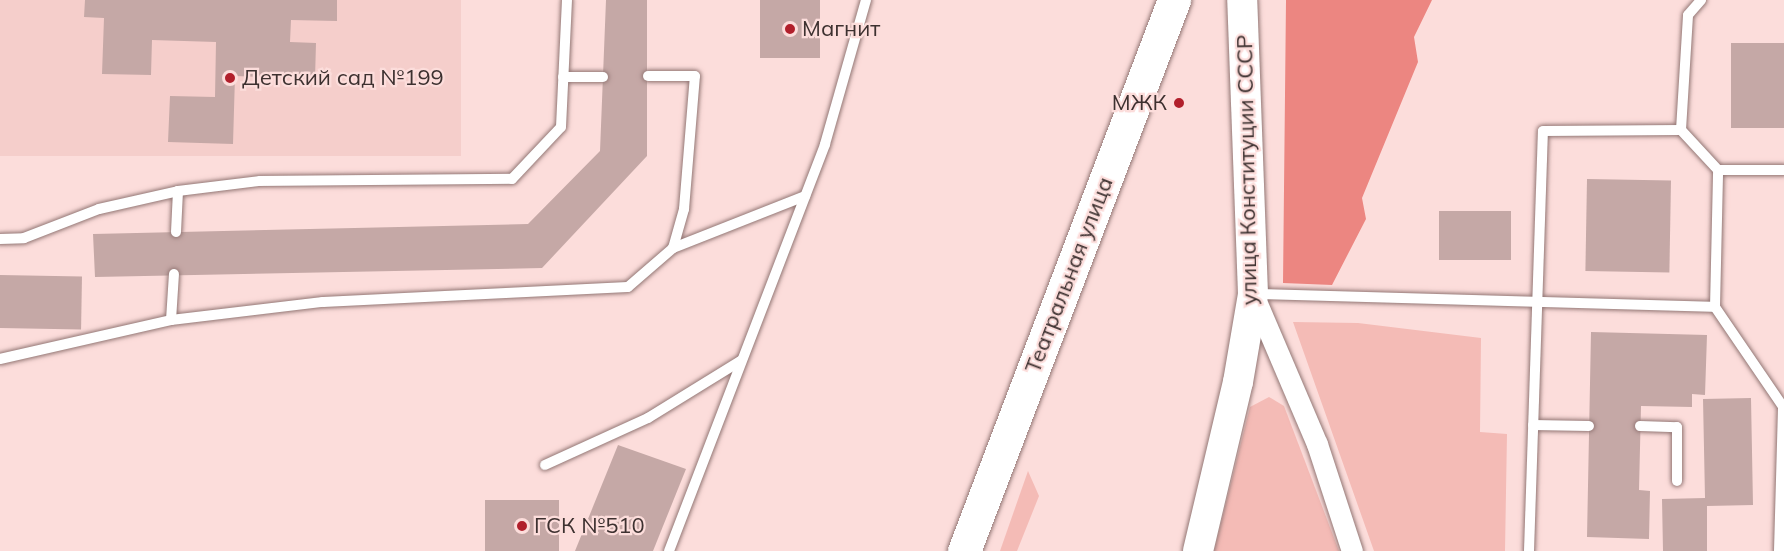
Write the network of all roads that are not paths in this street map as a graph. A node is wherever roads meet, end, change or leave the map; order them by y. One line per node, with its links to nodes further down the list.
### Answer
1 (567, 0): 7 (lane)
2 (867, 0): 13 (lane)
3 (1174, 0): 31 (main road, Театральная улица)
4 (1242, 0): 18 (street, улица Конституции СССР)
5 (1701, 0): 9 (lane)
6 (648, 76): 16 (lane)
7 (563, 77): 8 (lane); 12 (lane)
8 (603, 77)
9 (1681, 130): 11 (lane); 19 (lane)
10 (1784, 170): 11 (lane)
11 (1718, 171): 20 (lane)
12 (178, 191): 14 (lane); 15 (lane)
13 (805, 196): 16 (lane); 23 (lane)
14 (176, 232)
15 (0, 239)
16 (673, 248): 21 (lane)
17 (174, 274): 21 (lane)
18 (1253, 294): 19 (lane); 32 (street, улица Конституции СССР); 33 (street)
19 (1537, 302): 20 (lane); 25 (lane)
20 (1715, 308): 24 (lane)
21 (171, 320): 22 (lane)
22 (0, 359)
23 (742, 360): 28 (lane); 30 (lane)
24 (1784, 408): 35 (lane)
25 (1533, 425): 26 (lane); 34 (lane)
26 (1589, 426)
27 (1640, 426): 29 (lane)
28 (545, 465)
29 (1677, 481)
30 (669, 551)
31 (964, 551)
32 (1198, 551)
33 (1352, 551)
34 (1529, 551)
35 (1779, 551)

